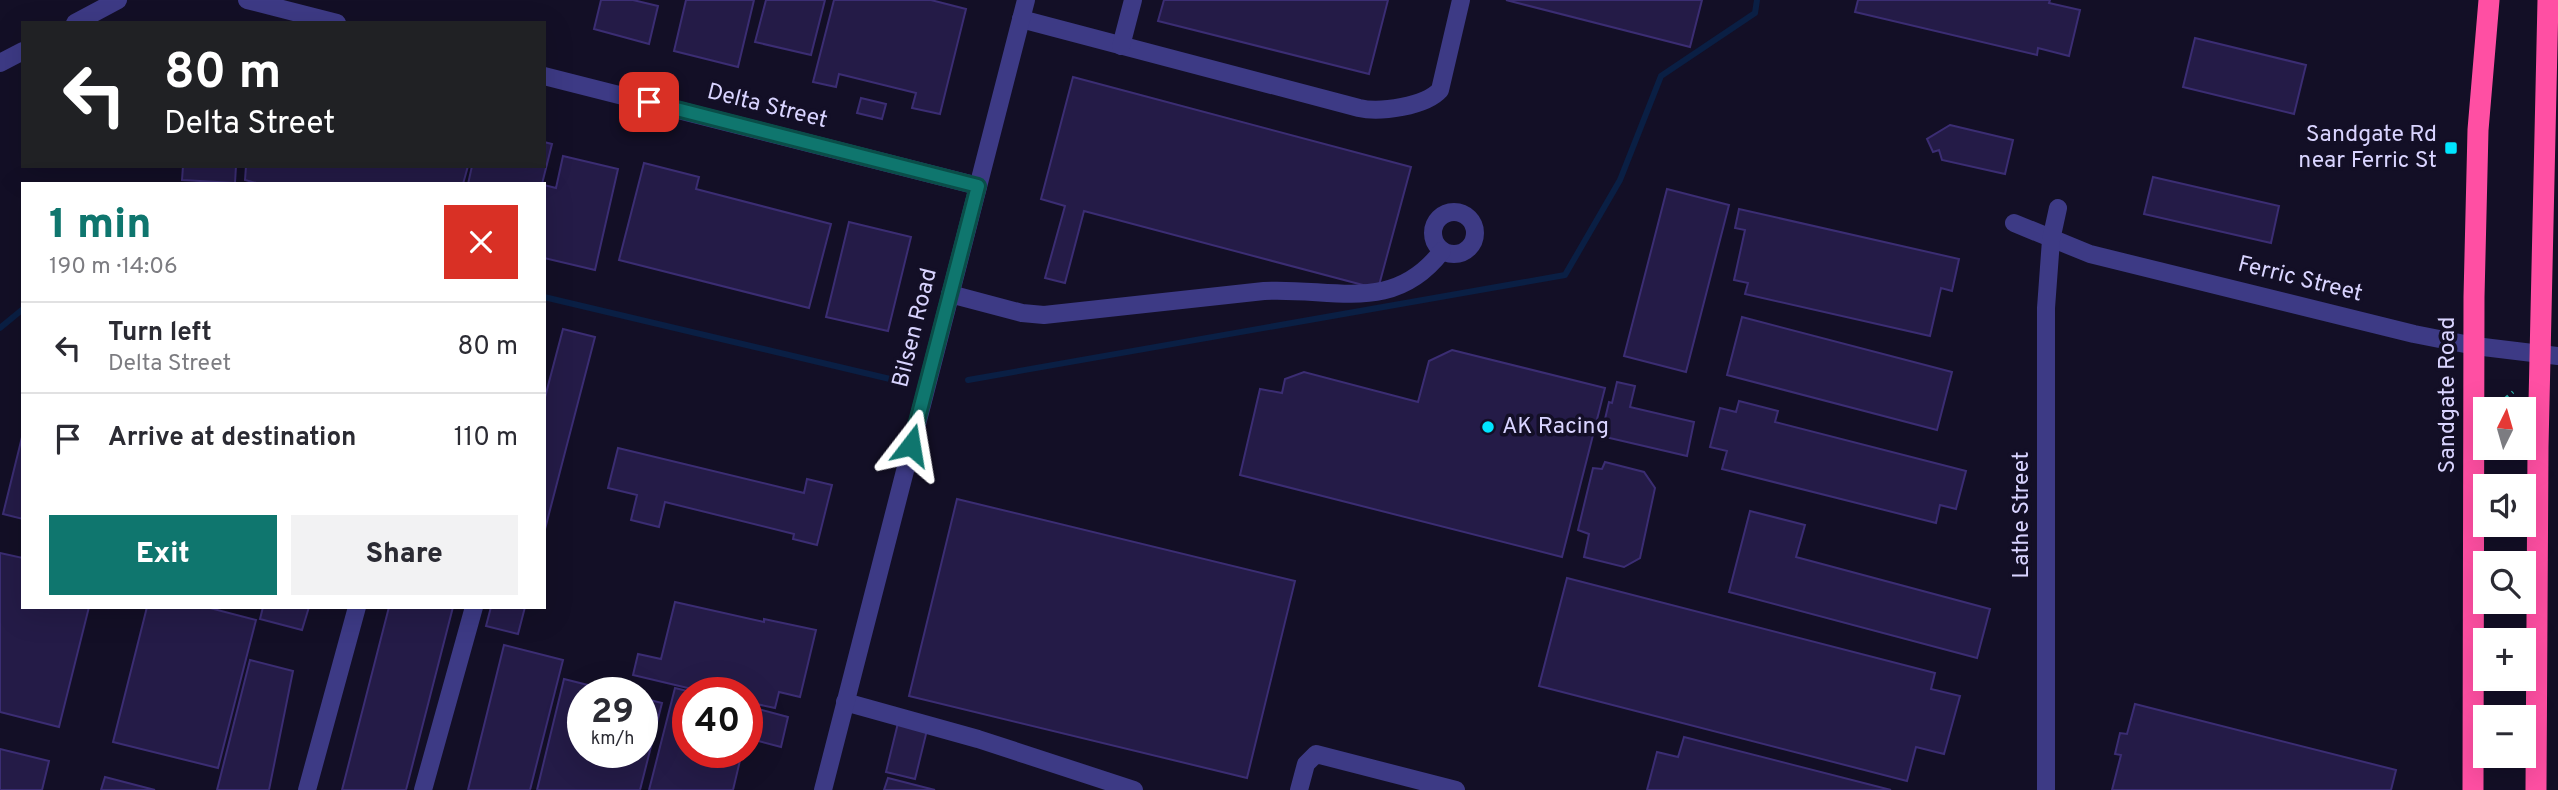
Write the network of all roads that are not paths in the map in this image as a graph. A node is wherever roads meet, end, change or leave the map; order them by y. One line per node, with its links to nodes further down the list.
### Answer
1 (118, 0): 9 (street)
2 (247, 0): 10 (street)
3 (1026, 0): 8 (street, Bilsen Road)
4 (1133, 0): 11 (street)
5 (1461, 0): 11 (street)
6 (2488, 0): 21 (highway, Sandgate Road)
7 (2548, 0): 22 (highway)
8 (1021, 19): 11 (street); 15 (street, Bilsen Road)
9 (79, 21)
10 (329, 21)
11 (1121, 46)
12 (21, 52): 13 (street)
13 (0, 63)
14 (546, 77): 15 (street, Delta Street)
15 (978, 186): 20 (street, Bilsen Road)
16 (2058, 208): 18 (street, Lathe Street)
17 (2014, 223): 18 (street, Ferric Street)
18 (2051, 240): 21 (street, Ferric Street); 32 (street, Lathe Street)
19 (1442, 251): 20 (street)
20 (950, 294): 25 (street, Bilsen Road)
21 (2475, 346): 22 (street, Ferric Street); 33 (highway, Sandgate Road)
22 (2549, 355): 34 (highway)
23 (355, 609): 26 (street)
24 (473, 609): 27 (street)
25 (845, 702): 28 (street, Bilsen Road); 29 (street)
26 (307, 790)
27 (423, 790)
28 (823, 790)
29 (1134, 790)
30 (1298, 790): 31 (street)
31 (1456, 790)
32 (2046, 790)
33 (2473, 790)
34 (2536, 790)

